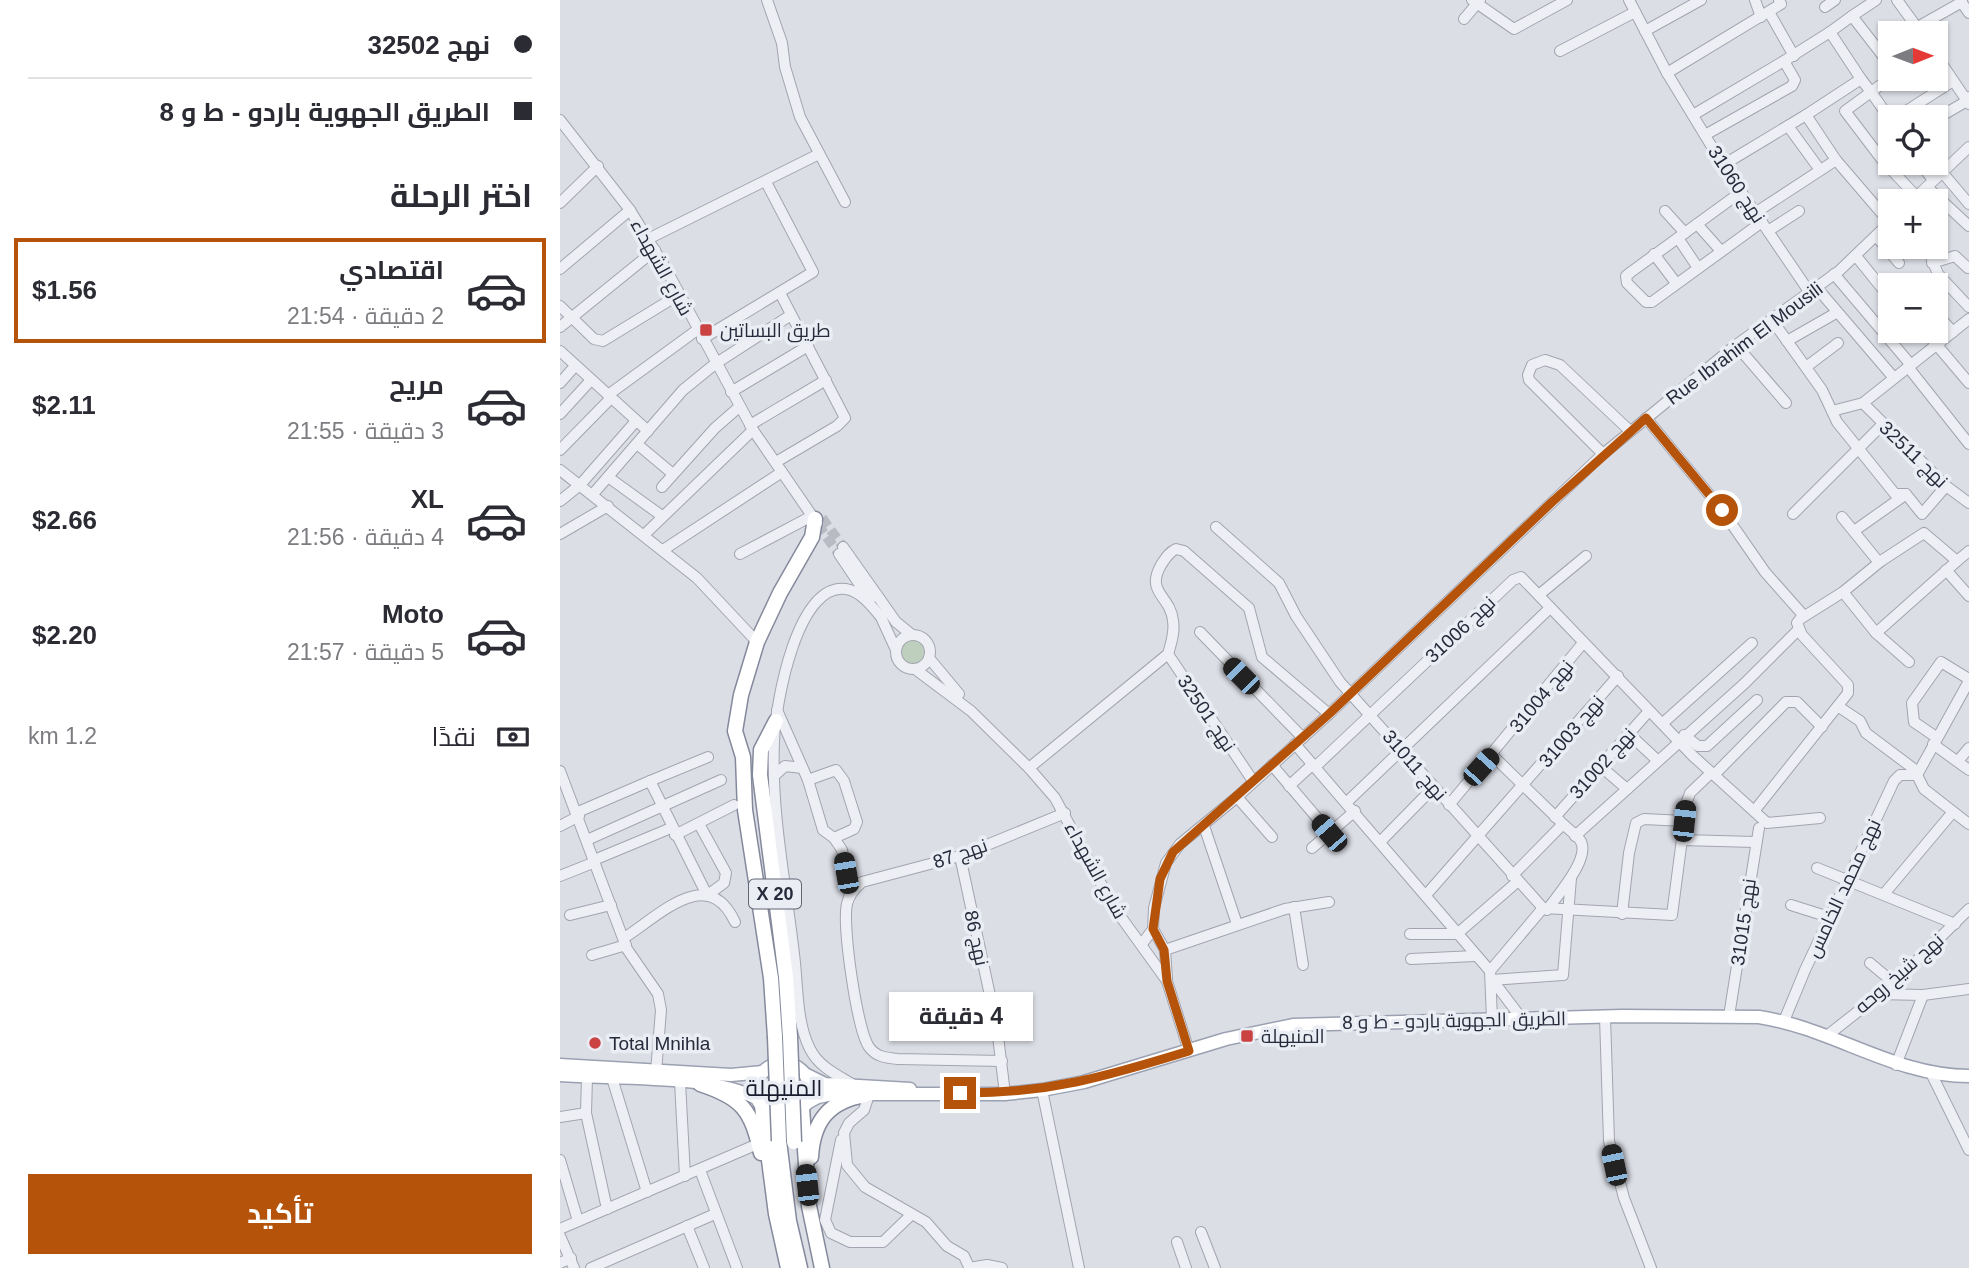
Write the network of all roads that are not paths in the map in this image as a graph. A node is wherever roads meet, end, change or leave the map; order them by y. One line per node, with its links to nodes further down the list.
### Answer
1 (766, 0): 41 (street)
2 (1567, 0): 9 (street)
3 (1629, 0): 13 (street)
4 (1701, 0): 20 (street)
5 (1755, 0): 15 (street)
6 (1835, 0): 12 (street)
7 (1876, 0): 16 (street)
8 (1897, 0): 18 (street)
9 (1476, 1): 17 (street)
10 (1783, 1): 15 (street)
11 (1961, 1): 14 (street); 19 (street)
12 (1825, 7)
13 (1635, 12): 20 (street); 23 (street)
14 (1969, 13)
15 (1765, 14): 24 (street); 26 (street)
16 (1852, 16): 21 (street); 22 (street)
17 (1464, 19)
18 (1912, 21)
19 (1932, 21)
20 (1645, 32): 26 (street, نهج 31060)
21 (1830, 32): 24 (street); 28 (street)
22 (1878, 41)
23 (1559, 51)
24 (1794, 55): 25 (street)
25 (1781, 63): 36 (street); 40 (street)
26 (1667, 73): 36 (street, نهج 31060)
27 (1948, 73): 29 (street)
28 (1861, 79): 31 (street); 37 (street)
29 (1953, 81): 32 (street); 34 (street)
30 (1878, 87): 31 (street)
31 (1871, 92): 33 (street); 53 (street)
32 (1968, 101): 35 (street)
33 (1880, 105)
34 (1916, 105)
35 (1948, 112)
36 (1693, 115): 40 (street, نهج 31060)
37 (1808, 119): 38 (street); 43 (street)
38 (1788, 125): 44 (street); 47 (street)
39 (562, 128): 45 (street, شارع الشهداء)
40 (1705, 135): 44 (street, نهج 31060)
41 (819, 154): 51 (street); 56 (street)
42 (1967, 154): 46 (street)
43 (1836, 160): 47 (street); 59 (street)
44 (1723, 165): 55 (street, نهج 31060)
45 (598, 166): 57 (street); 60 (street, شارع الشهداء)
46 (1948, 168)
47 (1820, 170): 63 (street)
48 (1926, 175): 52 (street)
49 (1939, 175): 52 (street)
50 (1945, 175): 58 (street)
51 (766, 182): 69 (street); 84 (street)
52 (1930, 184): 54 (street); 65 (street)
53 (1906, 189)
54 (1925, 189)
55 (1741, 192): 63 (street, نهج 31060); 64 (street)
56 (845, 202)
57 (560, 203)
58 (1969, 204)
59 (1878, 209)
60 (630, 210): 69 (street, شارع الشهداء); 79 (street)
61 (1665, 211): 67 (street)
62 (1799, 211): 66 (street)
63 (1755, 213): 66 (street, نهج 31060)
64 (1697, 224): 67 (street); 71 (street)
65 (1969, 226)
66 (1765, 227): 71 (street); 83 (street, نهج 31060)
67 (1681, 236): 72 (street); 77 (street)
68 (1876, 236): 73 (street, Rue Ibrahim El Mousili); 75 (street)
69 (648, 239): 70 (street, شارع الشهداء)
70 (654, 250): 85 (street, شارع الشهداء); 90 (street)
71 (1721, 251): 77 (street)
72 (1654, 254): 81 (street); 81 (street)
73 (1856, 256): 80 (street, Rue Ibrahim El Mousili); 82 (street)
74 (1932, 259): 76 (street)
75 (1899, 263)
76 (1933, 263): 78 (street); 86 (street)
77 (1698, 268): 81 (street)
78 (1968, 268)
79 (560, 269)
80 (1834, 274): 83 (street, Rue Ibrahim El Mousili); 105 (street)
81 (1676, 283)
82 (1878, 283)
83 (1813, 291): 88 (street, نهج 31060); 91 (street, Rue Ibrahim El Mousili)
84 (780, 293): 89 (street); 96 (street)
85 (680, 294): 90 (street); 96 (street, شارع الشهداء)
86 (1968, 304)
87 (560, 306): 90 (street)
88 (1836, 313): 97 (street); 107 (street, نهج 31060)
89 (790, 315): 101 (street); 103 (street)
90 (570, 317): 94 (street)
91 (1772, 320): 97 (street); 100 (street, Rue Ibrahim El Mousili)
92 (1969, 320): 95 (street)
93 (1948, 326): 95 (street)
94 (560, 327)
95 (1953, 332): 99 (street)
96 (699, 335): 103 (street, شارع الشهداء); 113 (street)
97 (1787, 341): 106 (street)
98 (1838, 343): 106 (street)
99 (1937, 344): 105 (street); 111 (street)
100 (1736, 345): 114 (street); 120 (street, Rue Ibrahim El Mousili)
101 (808, 346): 109 (street); 112 (street)
102 (560, 351): 104 (street)
103 (715, 364): 112 (street, شارع الشهداء); 123 (street)
104 (575, 366): 108 (street); 110 (street)
105 (1910, 366): 107 (street); 126 (street)
106 (1806, 367): 117 (street)
107 (1894, 378): 115 (street)
108 (591, 380): 113 (street); 118 (street)
109 (826, 380): 122 (street); 130 (street)
110 (560, 383)
111 (1969, 383)
112 (731, 392): 116 (street, شارع الشهداء)
113 (610, 397): 119 (street); 128 (street)
114 (1786, 403)
115 (1863, 403): 117 (street); 121 (street, نهج 32511)
116 (739, 407): 122 (street, شارع الشهداء); 133 (street)
117 (1832, 411): 127 (street)
118 (560, 414)
119 (636, 421): 123 (street); 135 (street)
120 (1648, 421): 124 (street, Rue Ibrahim El Mousili); 162 (street)
121 (1882, 425): 127 (street); 136 (street, نهج 32511)
122 (752, 428): 130 (street, شارع الشهداء); 144 (street)
123 (648, 431): 125 (street)
124 (1630, 431): 129 (street, Rue Ibrahim El Mousili); 129 (street)
125 (638, 444): 133 (street); 134 (street)
126 (1969, 444)
127 (1857, 448): 139 (street); 143 (street)
128 (560, 450)
129 (1603, 454): 178 (street, Rue Ibrahim El Mousili)
130 (776, 462): 132 (street, شارع الشهداء)
131 (560, 470): 135 (street)
132 (782, 472): 146 (street, شارع الشهداء); 151 (street)
133 (673, 474): 137 (street)
134 (608, 477): 138 (street); 144 (street)
135 (580, 485): 138 (street); 140 (street)
136 (1946, 486): 139 (street); 141 (street, نهج 32511)
137 (662, 487)
138 (593, 494): 142 (street)
139 (1906, 494): 148 (street)
140 (560, 501)
141 (1968, 501)
142 (608, 506): 149 (street); 150 (street)
143 (1793, 514)
144 (662, 516): 150 (street)
145 (1842, 516): 148 (street)
146 (817, 520): 153 (street); 168 (highway)
147 (1216, 527): 178 (street, نهج 31011)
148 (1854, 531): 155 (street)
149 (560, 534)
150 (644, 535): 151 (street)
151 (663, 550): 168 (street)
152 (1969, 551): 156 (street)
153 (740, 554)
154 (1586, 556): 159 (street)
155 (1881, 561): 156 (street); 158 (street)
156 (1957, 561): 157 (street)
157 (1946, 570): 160 (street); 166 (street)
158 (1843, 592): 162 (street); 166 (street)
159 (1540, 594): 161 (street, نهج 31006); 185 (street, نهج 31006)
160 (1969, 596)
161 (1550, 608): 169 (street, نهج 31006); 193 (street)
162 (1804, 616): 164 (street)
163 (882, 618): 167 (street); 171 (street); 184 (street, X 20)
164 (1799, 629): 180 (street); 189 (street)
165 (1200, 632): 191 (street)
166 (1876, 634): 174 (street)
167 (912, 635): 171 (street); 173 (street)
168 (757, 642): 315 (highway, X 20, bridge)
169 (1583, 643): 176 (street, نهج 31006); 194 (street, نهج 31004)
170 (1752, 643): 186 (street)
171 (896, 650): 175 (street)
172 (1168, 654): 183 (street); 202 (street); 211 (street, نهج 32501)
173 (929, 658): 175 (street); 181 (street)
174 (1909, 662)
175 (915, 669): 181 (street)
176 (1618, 676): 182 (street, نهج 31006); 213 (street, نهج 31003)
177 (1969, 680): 190 (street); 190 (street)
178 (1352, 692): 183 (street, Rue Ibrahim El Mousili); 185 (street, نهج 31011)
179 (1757, 700): 189 (street)
180 (1839, 707): 187 (street); 205 (street)
181 (971, 711): 202 (street, شارع الشهداء)
182 (1649, 711): 186 (street, نهج 31006); 188 (street, نهج 31002)
183 (1329, 714): 191 (street, Rue Ibrahim El Mousili)
184 (776, 715): 201 (street); 207 (street, X 20); 315 (highway, X 20, bridge)
185 (1371, 715): 193 (street, نهج 31011); 200 (street)
186 (1663, 723): 189 (street, نهج 31006)
187 (1822, 727): 206 (street); 222 (street)
188 (1628, 733): 196 (street); 199 (street, نهج 31002)
189 (1681, 738): 196 (street); 206 (street, نهج 31006)
190 (1935, 740): 197 (street); 205 (street)
191 (1299, 741): 198 (street, Rue Ibrahim El Mousili); 200 (street)
192 (1969, 748): 197 (street)
193 (1402, 750): 215 (street, نهج 31011); 218 (street)
194 (1492, 755): 213 (street); 220 (street, نهج 31004)
195 (708, 757): 210 (street)
196 (1658, 761): 216 (street)
197 (1958, 761): 203 (street)
198 (1272, 765): 211 (street, Rue Ibrahim El Mousili); 214 (street)
199 (1599, 765): 216 (street); 228 (street, نهج 31002)
200 (1314, 766): 214 (street); 218 (street)
201 (802, 768): 207 (street); 209 (street)
202 (1029, 768): 224 (street, شارع الشهداء)
203 (1969, 770)
204 (560, 771): 212 (street)
205 (1917, 773): 225 (street); 251 (street, نهج محمد الخامس)
206 (1712, 774): 222 (street, نهج 31006); 229 (street)
207 (775, 775): 308 (street, X 20)
208 (721, 780): 221 (street)
209 (808, 780): 239 (street); 239 (street)
210 (650, 781): 221 (street); 226 (street)
211 (1253, 781): 217 (street, Rue Ibrahim El Mousili)
212 (562, 783): 226 (street)
213 (1524, 785): 228 (street); 240 (street, نهج 31003)
214 (1289, 786): 236 (street)
215 (1433, 788): 220 (street, نهج 31011); 243 (street)
216 (1627, 789): 237 (street)
217 (1237, 797): 232 (street, Rue Ibrahim El Mousili); 238 (street)
218 (1347, 802): 223 (street)
219 (734, 804): 230 (street)
220 (1449, 805): 240 (street, نهج 31011)
221 (661, 807): 235 (street); 241 (street)
222 (1755, 810): 227 (street, نهج 31006)
223 (1354, 811): 236 (street); 243 (street)
224 (1065, 813): 246 (street, نهج 87); 274 (street, شارع الشهداء)
225 (1952, 813): 231 (street); 255 (street)
226 (578, 814): 233 (street); 241 (street)
227 (1820, 818)
228 (1559, 821): 237 (street); 252 (street, نهج 31002)
229 (1684, 821): 242 (street); 264 (street)
230 (699, 824): 235 (street); 254 (street)
231 (1969, 824)
232 (1203, 826): 268 (street); 270 (street, Rue Ibrahim El Mousili)
233 (560, 827)
234 (1759, 828): 244 (street, نهج 31015)
235 (673, 831): 247 (street); 254 (street)
236 (1329, 833): 245 (street)
237 (1575, 836): 250 (street)
238 (1272, 837)
239 (834, 838): 253 (street)
240 (1478, 839): 252 (street, نهج 31011); 256 (street, نهج 31003)
241 (587, 840): 247 (street)
242 (1682, 840): 244 (street); 264 (street)
243 (1380, 842): 256 (street)
244 (1755, 842): 287 (street, نهج 31015)
245 (1312, 848)
246 (960, 856): 253 (street, نهج 87); 294 (street, نهج 86)
247 (595, 861): 249 (street); 258 (street)
248 (1817, 868): 251 (street)
249 (560, 876)
250 (1572, 877): 261 (street); 263 (street)
251 (1848, 878): 255 (street); 266 (street, نهج محمد الخامس)
252 (1514, 879): 261 (street, نهج 31011); 272 (street, نهج 31002)
253 (852, 892): 294 (street)
254 (708, 894): 267 (street); 273 (street)
255 (1884, 894): 269 (street)
256 (1426, 895): 272 (street)
257 (1329, 902): 260 (street)
258 (611, 905): 265 (street); 273 (street)
259 (1791, 905): 266 (street)
260 (1294, 907): 268 (street); 280 (street)
261 (1545, 909): 263 (street); 281 (street)
262 (1969, 909): 269 (street, نهج شيخ روحه)
263 (1569, 911): 264 (street); 281 (street)
264 (1622, 914)
265 (570, 915)
266 (1829, 917): 291 (street, نهج محمد الخامس)
267 (735, 922)
268 (1237, 924): 275 (street)
269 (1955, 924): 283 (street, نهج شيخ روحه)
270 (1153, 929): 274 (street); 275 (street)
271 (1410, 934): 272 (street)
272 (1457, 934): 277 (street)
273 (625, 942): 276 (street); 297 (street)
274 (1142, 944): 282 (street, شارع الشهداء)
275 (1164, 950): 282 (street)
276 (592, 955)
277 (1475, 956): 278 (street); 281 (street)
278 (1412, 959)
279 (1870, 963): 283 (street)
280 (1303, 965)
281 (1490, 975): 289 (street); 290 (street)
282 (1167, 981): 293 (street, شارع الشهداء)
283 (1895, 983): 285 (street, نهج شيخ روحه)
284 (1969, 989): 286 (street)
285 (1878, 994): 286 (street); 292 (street, نهج شيخ روحه)
286 (1922, 999): 296 (street)
287 (1730, 1016): 288 (main road, الطريق الجهوية باردو - ط و 8); 291 (main road, الطريق الجهوية باردو - ط و 8)
288 (1605, 1017): 290 (main road, الطريق الجهوية باردو - ط و 8); 346 (street)
289 (1492, 1019): 290 (main road, الطريق الجهوية باردو - ط و 8); 293 (main road, الطريق الجهوية باردو - ط و 8)
290 (1522, 1019)
291 (1784, 1021): 292 (main road, الطريق الجهوية باردو - ط و 8)
292 (1828, 1035): 296 (main road, الطريق الجهوية باردو - ط و 8)
293 (1189, 1051): 307 (main road, الطريق الجهوية باردو - ط و 8)
294 (1002, 1061): 309 (street, نهج 86)
295 (560, 1065): 297 (main road)
296 (1896, 1065): 300 (main road, الطريق الجهوية باردو - ط و 8)
297 (656, 1072): 298 (main road)
298 (763, 1072): 299 (main road); 310 (main road)
299 (804, 1073): 308 (main road, الطريق الجهوية باردو - ط و 8); 311 (main road)
300 (1931, 1073): 302 (main road, الطريق الجهوية باردو - ط و 8); 317 (street)
301 (560, 1074): 303 (main road)
302 (1969, 1076)
303 (587, 1077): 304 (main road); 312 (street)
304 (612, 1079): 305 (main road); 321 (street)
305 (680, 1082): 306 (main road); 320 (street)
306 (700, 1084): 310 (main road); 324 (highway)
307 (1042, 1090): 309 (main road, الطريق الجهوية باردو - ط و 8); 343 (street)
308 (863, 1092): 309 (main road, الطريق الجهوية باردو - ط و 8); 311 (main road, الطريق الجهوية باردو - ط و 8); 314 (street); 327 (highway)
309 (1005, 1094)
310 (760, 1103): 311 (main road); 324 (highway, X 20)
311 (804, 1106): 327 (highway)
312 (586, 1113): 313 (street); 322 (street)
313 (560, 1117)
314 (844, 1133): 325 (street); 325 (street)
315 (786, 1142): 335 (highway, X 20); 339 (highway, X 20)
316 (753, 1146): 319 (street)
317 (1969, 1150)
318 (560, 1160): 326 (street)
319 (700, 1170): 320 (street); 323 (street)
320 (685, 1176): 321 (street)
321 (647, 1192): 322 (street)
322 (607, 1209): 326 (street)
323 (715, 1214): 328 (street); 338 (street)
324 (776, 1214): 335 (highway, X 20)
325 (911, 1215): 341 (street)
326 (578, 1221): 329 (street)
327 (812, 1222): 340 (highway)
328 (687, 1226): 336 (street); 337 (street)
329 (560, 1229)
330 (1201, 1232): 345 (street)
331 (560, 1236): 334 (street)
332 (1177, 1241): 344 (street)
333 (560, 1263): 334 (street)
334 (573, 1263)
335 (789, 1267)
336 (591, 1268)
337 (704, 1268)
338 (737, 1268)
339 (812, 1268)
340 (822, 1268)
341 (969, 1268): 342 (street)
342 (1002, 1268)
343 (1079, 1268)
344 (1186, 1268)
345 (1215, 1268)
346 (1651, 1268)

